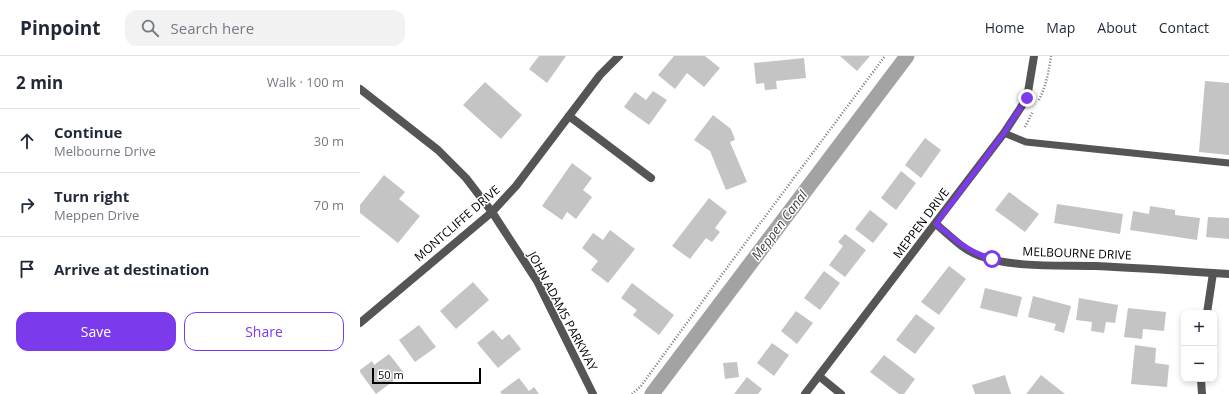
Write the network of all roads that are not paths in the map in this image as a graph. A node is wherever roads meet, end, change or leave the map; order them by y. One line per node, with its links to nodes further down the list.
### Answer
1 (619, 56): 4 (street, MONTCLIFFE DRIVE)
2 (1034, 56): 5 (street, MEPPEN DRIVE)
3 (360, 89): 8 (street, JOHN ADAMS PARKWAY)
4 (568, 116): 7 (street); 8 (street, MONTCLIFFE DRIVE)
5 (1004, 133): 6 (lane); 9 (street, MEPPEN DRIVE)
6 (1229, 163)
7 (651, 178)
8 (492, 212): 13 (street, MONTCLIFFE DRIVE); 16 (street, JOHN ADAMS PARKWAY)
9 (936, 224): 10 (street, MELBOURNE DRIVE); 14 (street, MEPPEN DRIVE)
10 (1213, 273): 11 (street, MELBOURNE DRIVE); 12 (street)
11 (1229, 274)
12 (1207, 310)
13 (360, 323)
14 (819, 376): 17 (street, MEPPEN DRIVE); 18 (street)
15 (1202, 382): 19 (street)
16 (593, 394)
17 (805, 394)
18 (841, 394)
19 (1202, 394)

